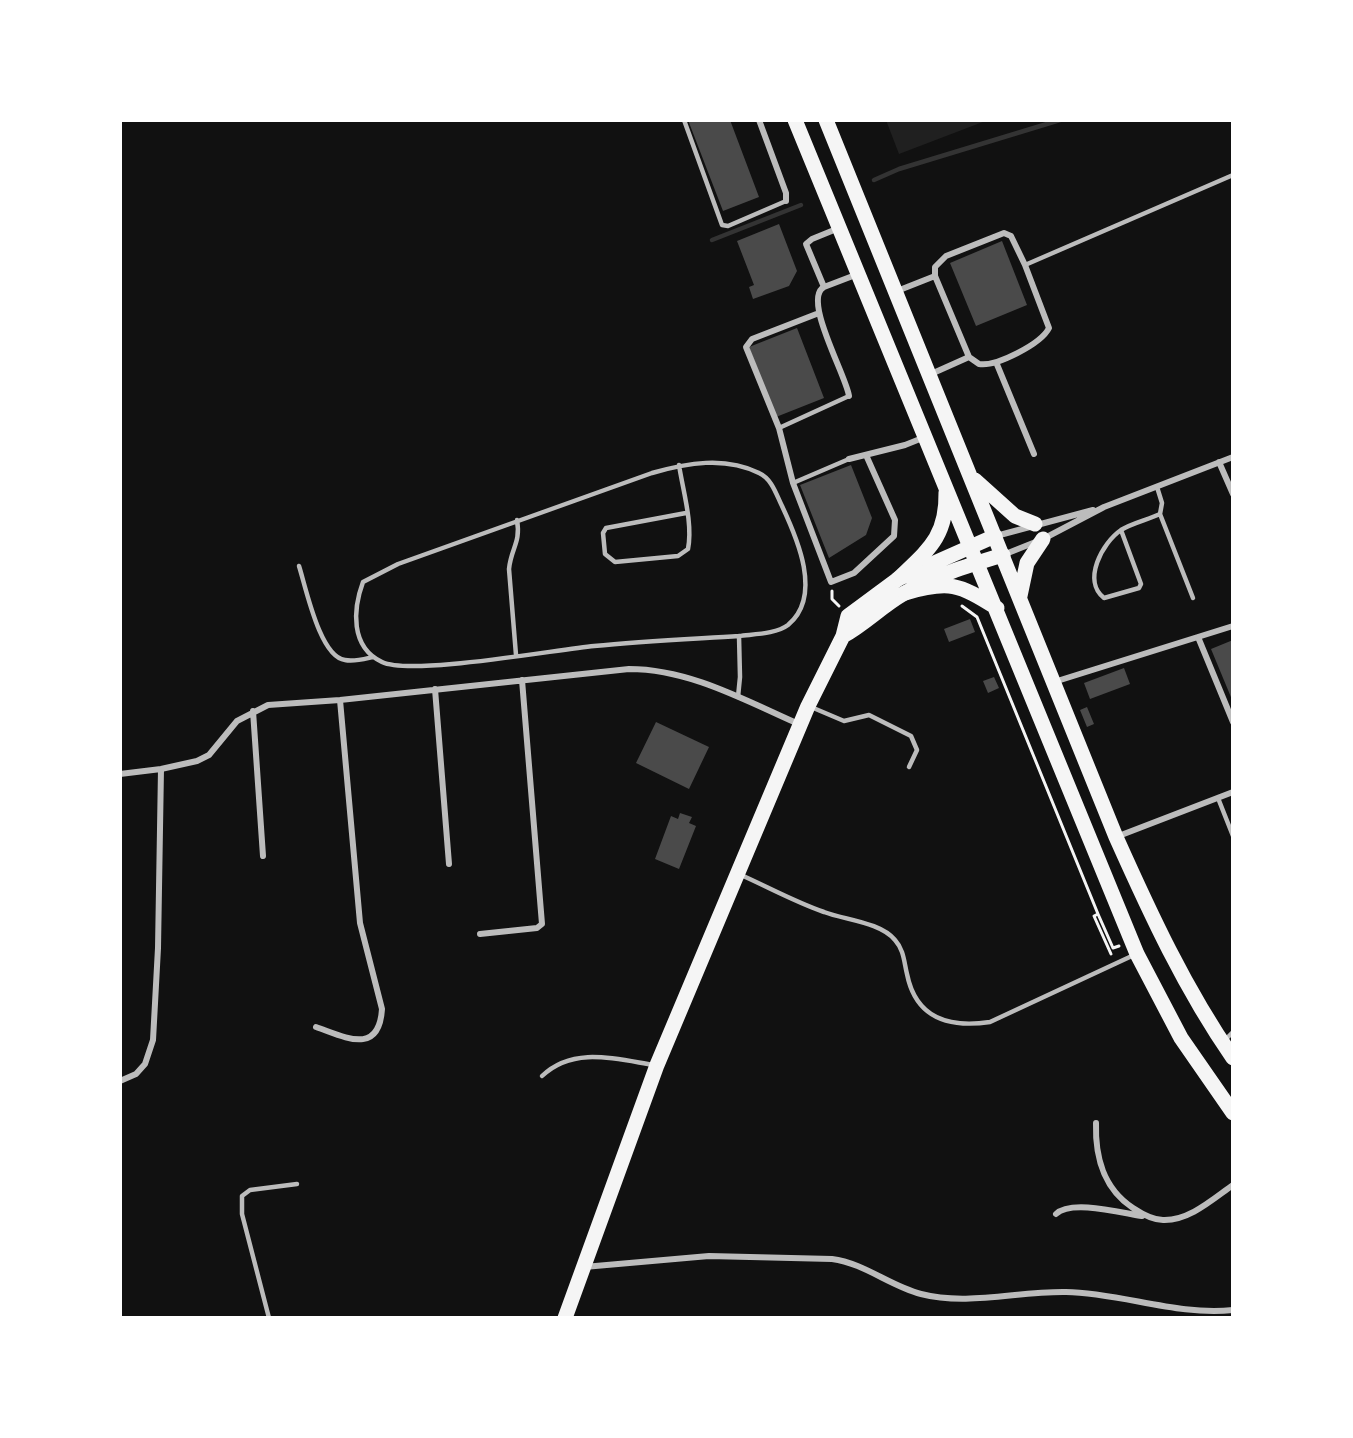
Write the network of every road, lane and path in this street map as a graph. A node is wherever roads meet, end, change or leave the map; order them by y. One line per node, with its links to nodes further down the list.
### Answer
1 (684, 120): 6 (lane)
2 (759, 120): 6 (street)
3 (795, 120): 7 (main road)
4 (826, 120): 12 (main road)
5 (1233, 176): 8 (lane)
6 (786, 201)
7 (840, 228): 9 (main road); 11 (street)
8 (1025, 266): 10 (street); 15 (street)
9 (859, 274): 11 (street); 19 (main road)
10 (935, 276): 12 (street); 14 (street)
11 (824, 287): 13 (street)
12 (896, 292): 16 (main road)
13 (819, 313): 17 (street); 18 (street)
14 (969, 357): 15 (street); 16 (street)
15 (996, 362): 20 (street)
16 (930, 375): 26 (main road)
17 (849, 396): 18 (lane)
18 (779, 428): 27 (street)
19 (925, 437): 21 (street); 28 (main road)
20 (1034, 454)
21 (866, 455): 23 (street); 43 (street)
22 (1233, 457): 24 (street)
23 (849, 459): 27 (lane)
24 (1219, 462): 29 (street); 30 (street)
25 (680, 465): 32 (lane); 34 (lane); 51 (lane)
26 (970, 475): 35 (main road); 37 (main road)
27 (793, 483): 43 (street)
28 (946, 486): 39 (main road); 44 (main road)
29 (1157, 487): 31 (street); 33 (lane)
30 (1233, 494)
31 (1104, 507): 35 (street); 38 (street)
32 (686, 513): 32 (lane)
33 (1160, 514): 36 (lane); 45 (lane)
34 (517, 520): 54 (lane); 55 (lane)
35 (1035, 524): 37 (street)
36 (1121, 530): 36 (lane)
37 (995, 536): 39 (main road); 40 (main road)
38 (1043, 539): 40 (street); 46 (main road)
39 (970, 546): 41 (main road); 44 (main road)
40 (1003, 555): 41 (main road); 46 (main road)
41 (977, 563): 44 (main road); 48 (main road)
42 (299, 566): 55 (lane)
43 (831, 582): 49 (path)
44 (901, 586): 48 (main road); 49 (main road); 52 (main road)
45 (1193, 598)
46 (1019, 601): 57 (main road)
47 (956, 604): 75 (path)
48 (997, 608): 78 (main road)
49 (848, 615): 52 (main road)
50 (1233, 626): 53 (street)
51 (739, 636): 54 (lane); 59 (lane)
52 (843, 636): 61 (main road)
53 (1198, 637): 57 (street); 63 (street)
54 (516, 655): 55 (lane)
55 (373, 657)
56 (522, 680): 58 (street); 59 (street); 76 (street)
57 (1054, 682): 71 (main road)
58 (435, 689): 60 (street); 73 (street)
59 (738, 697): 64 (street)
60 (340, 700): 62 (street); 80 (street)
61 (808, 706): 64 (main road); 65 (lane)
62 (253, 711): 66 (street); 72 (street)
63 (1233, 722)
64 (802, 725): 74 (main road)
65 (909, 767)
66 (161, 769): 67 (street); 85 (street)
67 (120, 774)
68 (1233, 792): 69 (street)
69 (1218, 798): 70 (lane); 71 (street)
70 (1233, 836)
71 (1116, 837): 81 (main road)
72 (263, 856)
73 (449, 864)
74 (739, 874): 79 (lane); 83 (main road)
75 (1098, 914): 77 (path); 79 (path)
76 (480, 934)
77 (1113, 948)
78 (1137, 954): 79 (lane); 86 (main road)
79 (1119, 961)
80 (316, 1027)
81 (1228, 1038): 82 (main road)
82 (1233, 1058)
83 (657, 1065): 84 (lane); 92 (main road)
84 (542, 1076)
85 (120, 1081)
86 (1233, 1113)
87 (1096, 1123): 91 (street)
88 (297, 1184): 94 (lane)
89 (1233, 1185): 91 (street)
90 (1056, 1214): 91 (street)
91 (1146, 1216)
92 (583, 1267): 93 (street); 95 (main road)
93 (1233, 1310)
94 (269, 1318)
95 (565, 1318)

